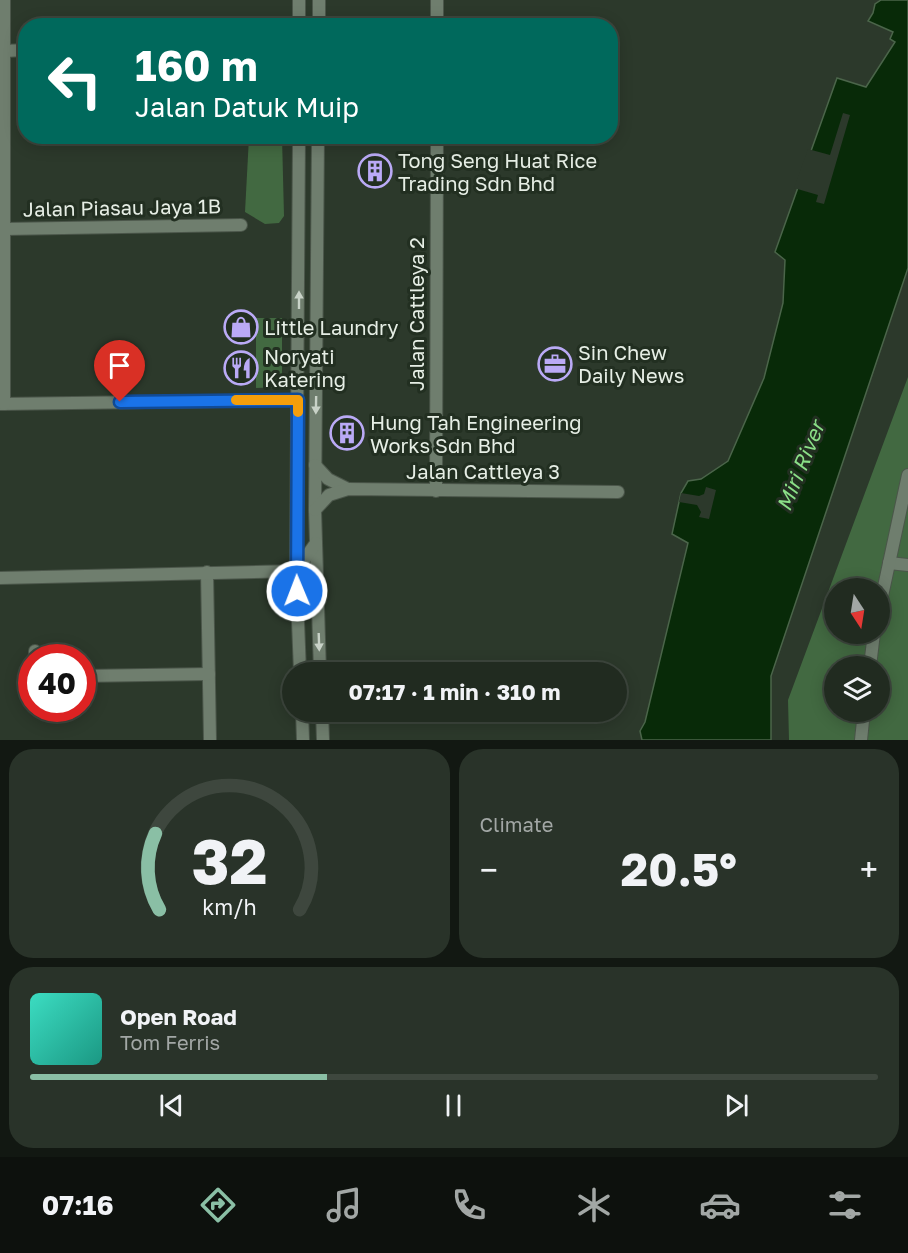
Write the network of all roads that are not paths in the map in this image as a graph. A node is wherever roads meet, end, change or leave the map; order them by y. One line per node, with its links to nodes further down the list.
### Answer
1 (4, 0): 9 (street)
2 (299, 0): 5 (street)
3 (319, 0): 6 (street)
4 (437, 0): 7 (street)
5 (299, 18)
6 (319, 18)
7 (437, 18)
8 (18, 50): 9 (street)
9 (4, 51): 10 (street)
10 (2, 125): 16 (street)
11 (299, 144): 18 (street, one-way to 11)
12 (318, 144): 14 (street)
13 (437, 144): 23 (street, Jalan Cattleya 2)
14 (318, 199): 18 (street); 20 (street, one-way to 20)
15 (241, 225): 16 (street, Jalan Piasau Jaya 1B)
16 (4, 229): 17 (street)
17 (2, 305): 19 (street)
18 (298, 400): 19 (street); 29 (street)
19 (2, 404)
20 (315, 465): 22 (street, Jalan Cattleya 3); 25 (street)
21 (908, 475): 27 (street)
22 (348, 489): 23 (street, Jalan Cattleya 3); 25 (street, Jalan Cattleya 3)
23 (436, 491): 24 (street, Jalan Cattleya 3)
24 (618, 492)
25 (315, 510): 26 (street)
26 (316, 543): 29 (street); 34 (street, one-way to 34)
27 (889, 562): 28 (street); 32 (street)
28 (908, 565)
29 (296, 571): 30 (street); 33 (street)
30 (207, 572): 31 (street); 35 (street)
31 (0, 578)
32 (886, 578)
33 (300, 662)
34 (320, 662)
35 (209, 674): 36 (street); 40 (street)
36 (96, 676)
37 (302, 722): 41 (street)
38 (322, 722): 42 (street)
39 (863, 722): 43 (street)
40 (210, 740)
41 (303, 740)
42 (323, 740)
43 (861, 740)

